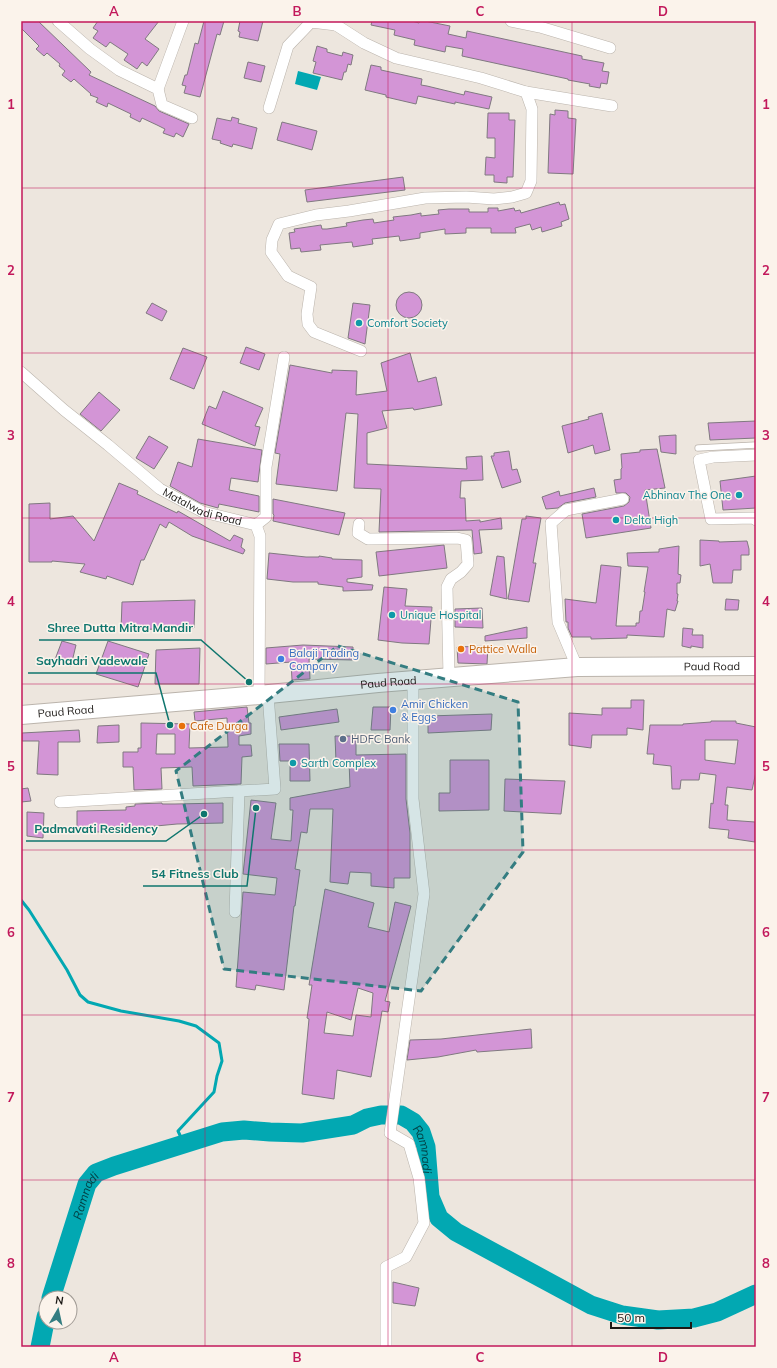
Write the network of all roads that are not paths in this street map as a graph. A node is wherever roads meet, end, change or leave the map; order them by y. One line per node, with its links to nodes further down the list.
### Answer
1 (58, 21): 6 (street)
2 (183, 21): 6 (street)
3 (511, 21): 5 (street)
4 (335, 23): 7 (street); 9 (street)
5 (610, 48)
6 (158, 89): 10 (street)
7 (526, 92): 8 (street); 11 (street)
8 (612, 106)
9 (269, 108)
10 (192, 118)
11 (362, 351)
12 (284, 357): 20 (street)
13 (21, 372): 20 (street, Matalwadi Road)
14 (756, 445): 15 (lane)
15 (698, 448)
16 (756, 455): 18 (street)
17 (623, 499): 22 (street)
18 (756, 520)
19 (359, 524): 23 (street)
20 (256, 525): 25 (street, Matalwadi Road)
21 (756, 666): 22 (main road, Paud Road)
22 (577, 667): 23 (main road, Paud Road)
23 (449, 677): 24 (main road, Paud Road)
24 (413, 680): 25 (main road, Paud Road); 30 (street)
25 (264, 695): 26 (main road, Paud Road); 27 (street, Matalwadi Road)
26 (21, 715)
27 (239, 791): 28 (street); 29 (street)
28 (60, 802)
29 (235, 912)
30 (386, 1347)

